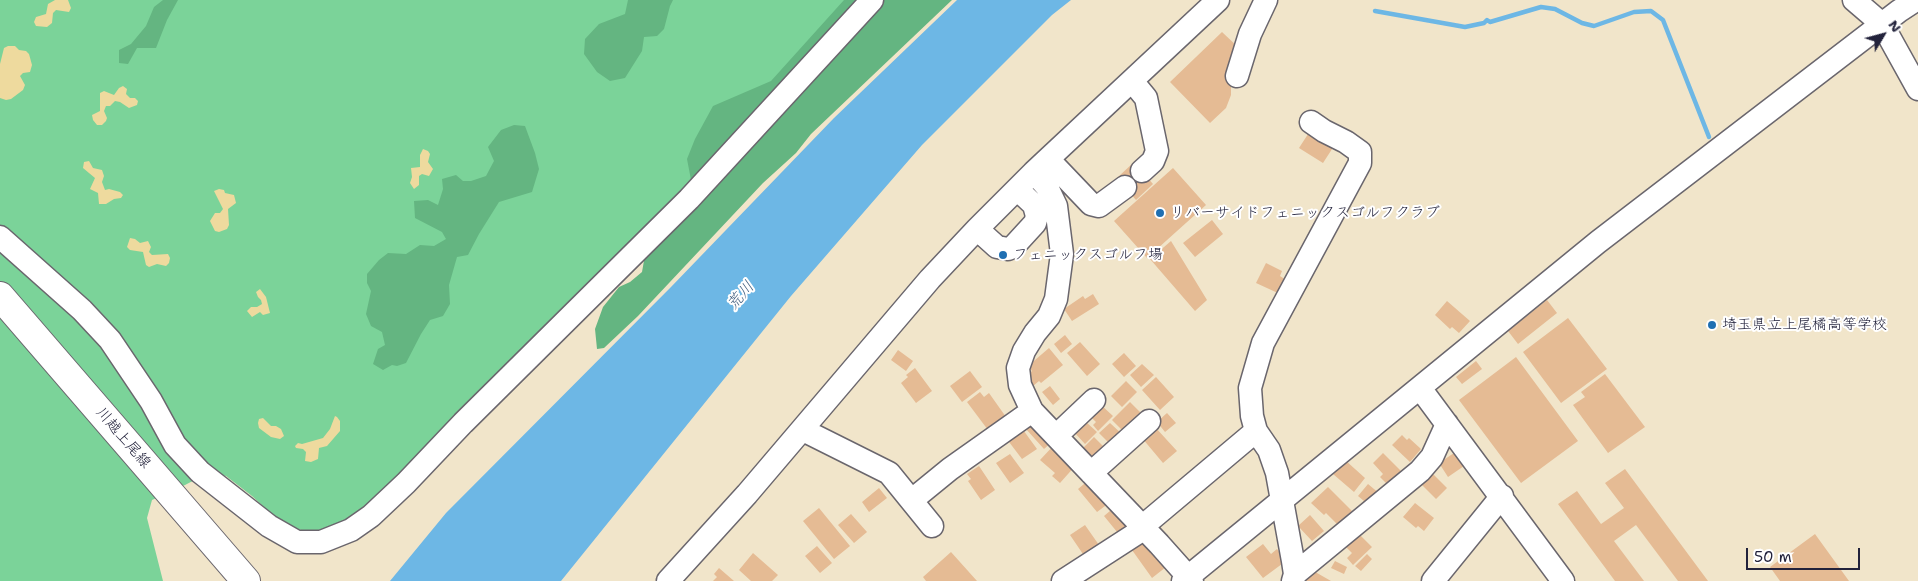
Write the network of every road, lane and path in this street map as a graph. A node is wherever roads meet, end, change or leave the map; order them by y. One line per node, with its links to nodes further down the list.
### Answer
1 (872, 0): 16 (street)
2 (1218, 0): 8 (street)
3 (1266, 0): 7 (street)
4 (1854, 0): 6 (street)
5 (1916, 0): 6 (street)
6 (1882, 24): 9 (street); 18 (street)
7 (1236, 76)
8 (1132, 81): 11 (street); 12 (street)
9 (1918, 89)
10 (1311, 122): 24 (street)
11 (1041, 166): 13 (street); 14 (street); 20 (street)
12 (1142, 171)
13 (1125, 187)
14 (1017, 189): 15 (street); 15 (street)
15 (977, 229): 23 (street)
16 (0, 237)
17 (0, 296): 34 (main road, 川越上尾線)
18 (1420, 388): 22 (street); 29 (street)
19 (1094, 400): 25 (street)
20 (1032, 410): 25 (street); 28 (street)
21 (1149, 421): 26 (street)
22 (1447, 424): 27 (street); 32 (street)
23 (803, 430): 28 (street); 35 (street)
24 (1256, 431): 29 (street); 31 (street)
25 (1056, 436): 26 (street)
26 (1091, 473): 31 (street)
27 (1502, 496): 37 (street); 38 (street)
28 (912, 500): 30 (street)
29 (1281, 501): 32 (street); 33 (street)
30 (932, 526)
31 (1144, 527): 33 (street); 36 (street)
32 (1294, 578)
33 (1188, 580)
34 (246, 581)
35 (668, 581)
36 (1063, 581)
37 (1434, 581)
38 (1563, 581)

